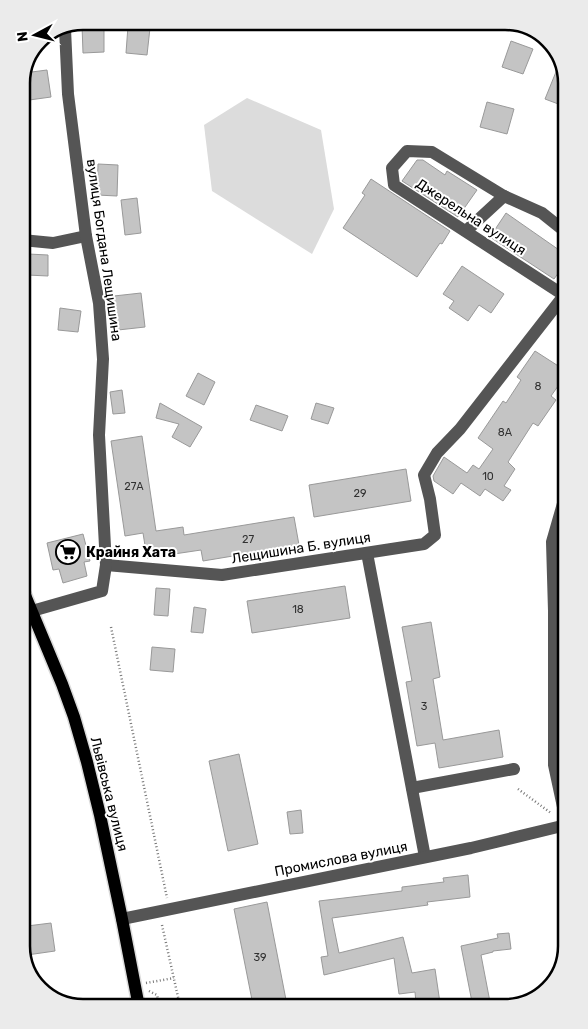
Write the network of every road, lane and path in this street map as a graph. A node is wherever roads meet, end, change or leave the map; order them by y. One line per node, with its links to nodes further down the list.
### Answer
1 (64, 34): 5 (street, вулиця Богдана Лещишина)
2 (504, 196): 3 (street, Джерельна вулиця); 4 (street); 4 (street, Джерельна вулиця)
3 (558, 226)
4 (466, 231): 7 (street, Джерельна вулиця)
5 (86, 236): 6 (street); 11 (street, вулиця Богдана Лещишина)
6 (30, 241)
7 (558, 291)
8 (558, 303): 10 (street, Лещишина Б. вулиця)
9 (558, 521): 16 (street)
10 (367, 553): 11 (street, Лещишина Б. вулиця); 17 (street)
11 (106, 565): 13 (street)
12 (30, 606): 13 (main road, Львівська вулиця)
13 (32, 611): 23 (main road, Львівська вулиця)
14 (111, 627): 22 (path)
15 (514, 769): 17 (street)
16 (558, 783)
17 (412, 788): 21 (street)
18 (518, 789): 19 (path)
19 (552, 814)
20 (558, 827): 21 (street, Промислова вулиця)
21 (425, 858): 22 (street, Промислова вулиця)
22 (165, 910): 23 (street, Промислова вулиця); 24 (path)
23 (122, 919): 25 (main road, Львівська вулиця)
24 (174, 978): 25 (path); 27 (path)
25 (134, 985): 26 (main road, Львівська вулиця)
26 (137, 999)
27 (178, 999)

